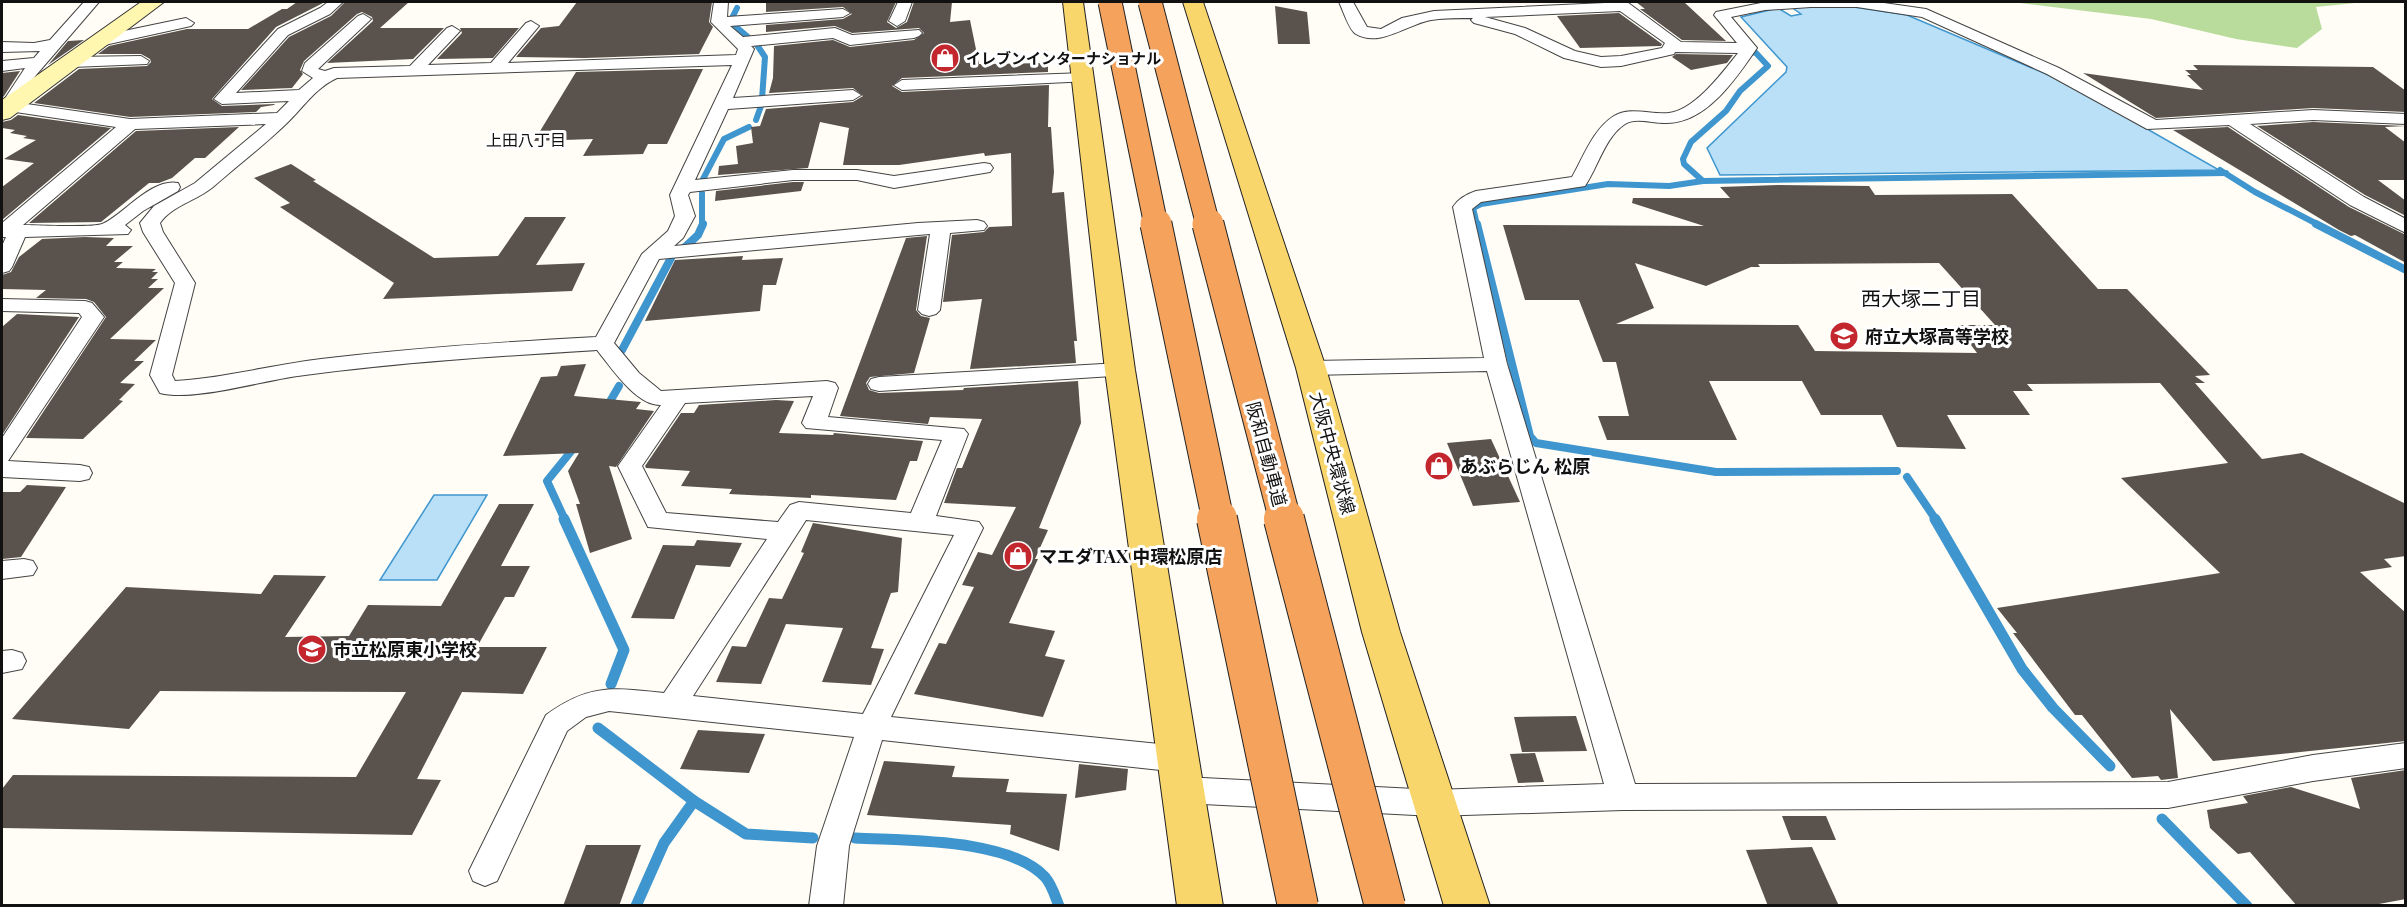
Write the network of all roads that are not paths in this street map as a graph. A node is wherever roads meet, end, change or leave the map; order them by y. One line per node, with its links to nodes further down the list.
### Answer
1 (92, 2): 24 (street)
2 (153, 2): 23 (street)
3 (336, 2): 38 (street)
4 (721, 2): 19 (street)
5 (905, 2): 17 (street)
6 (1073, 2): 36 (main road)
7 (1110, 2): 79 (highway, bridge)
8 (1150, 2): 80 (highway, 阪和自動車道, bridge)
9 (1193, 2): 61 (main road, 大阪中央環状線)
10 (1346, 2): 15 (street)
11 (1894, 2): 14 (street)
12 (1622, 4): 15 (street); 25 (street)
13 (843, 13): 19 (street)
14 (1926, 13): 28 (street); 45 (street)
15 (1459, 15): 25 (street)
16 (363, 19): 35 (street)
17 (897, 21)
18 (186, 22): 23 (street)
19 (719, 22): 27 (street)
20 (531, 26): 33 (street)
21 (452, 31): 34 (street)
22 (914, 33): 27 (street)
23 (100, 41): 31 (street)
24 (56, 43): 26 (street); 30 (street)
25 (1670, 46): 28 (street)
26 (2, 47)
27 (741, 51): 33 (street); 40 (street)
28 (1747, 51): 60 (street)
29 (141, 61): 31 (street)
30 (40, 62): 32 (street); 41 (street)
31 (72, 62): 41 (street)
32 (2, 66)
33 (496, 67): 34 (street)
34 (415, 70): 35 (street)
35 (324, 77): 38 (street)
36 (1084, 78): 37 (street); 62 (main road)
37 (902, 85)
38 (303, 96): 42 (street)
39 (853, 96): 40 (street)
40 (722, 104): 48 (street)
41 (4, 108): 46 (street)
42 (282, 118): 43 (street); 54 (street)
43 (256, 119): 46 (street); 52 (street)
44 (2406, 119): 45 (street)
45 (2232, 120): 50 (street)
46 (130, 124): 53 (street)
47 (984, 168): 48 (street)
48 (683, 187): 55 (street)
49 (977, 226): 51 (street)
50 (2406, 227)
51 (941, 228): 55 (street); 58 (street)
52 (106, 230): 53 (street); 54 (street)
53 (8, 231): 56 (street)
54 (153, 232): 59 (street)
55 (652, 254): 59 (street)
56 (2, 267)
57 (2, 304): 65 (street)
58 (929, 310)
59 (603, 343): 64 (street)
60 (1496, 364): 61 (street); 74 (street)
61 (1311, 368): 75 (main road, 大阪中央環状線)
62 (1120, 370): 63 (street); 73 (main road)
63 (879, 384)
64 (678, 397): 68 (street); 69 (street)
65 (2, 454)
66 (2, 469): 67 (street)
67 (80, 473)
68 (920, 523): 69 (street); 71 (street)
69 (785, 532): 70 (street)
70 (672, 705): 71 (street); 76 (street)
71 (872, 726): 73 (street); 77 (street)
72 (2406, 755): 74 (street)
73 (1181, 775): 75 (street); 78 (main road)
74 (1623, 797): 75 (street)
75 (1434, 803): 81 (main road, 大阪中央環状線)
76 (485, 871)
77 (826, 906)
78 (1200, 906)
79 (1298, 906)
80 (1385, 906)
81 (1467, 906)

